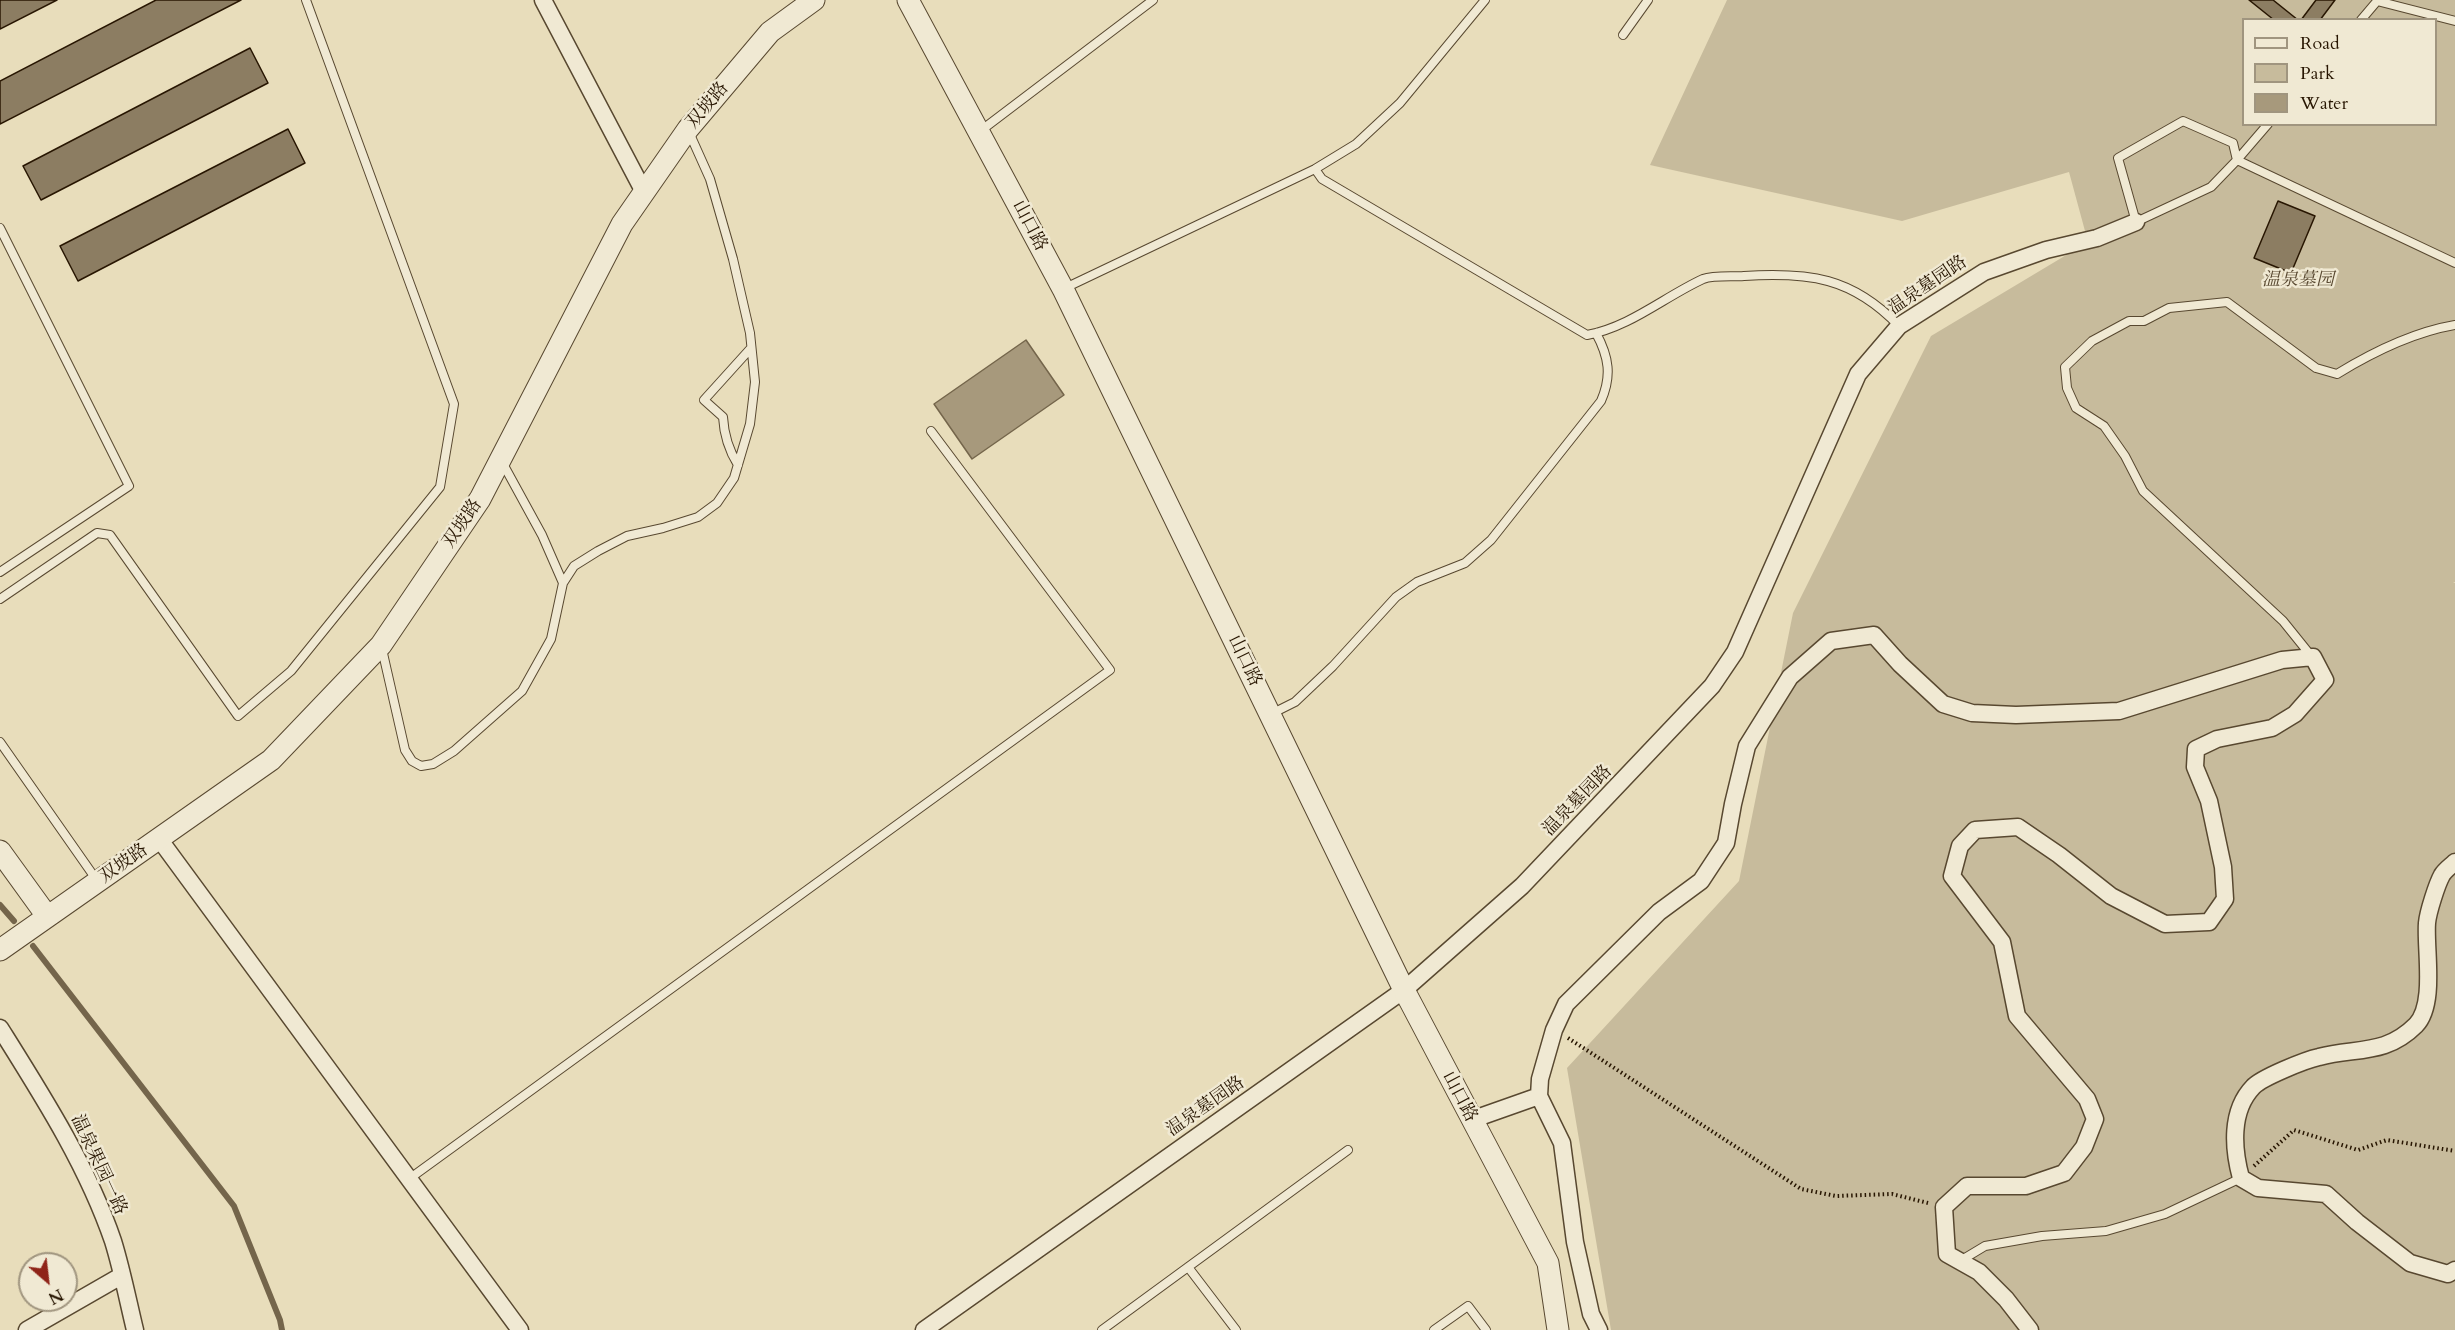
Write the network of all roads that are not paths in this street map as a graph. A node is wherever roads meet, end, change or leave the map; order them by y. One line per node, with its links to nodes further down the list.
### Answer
1 (306, 0): 31 (lane)
2 (543, 0): 17 (street)
3 (814, 0): 13 (street, 双坡路)
4 (908, 0): 14 (street, 山口路)
5 (1153, 0): 14 (lane)
6 (1485, 0): 16 (lane)
7 (1648, 0): 11 (lane)
8 (2377, 0): 9 (lane); 10 (lane)
9 (2363, 18)
10 (2455, 21)
11 (1623, 35)
12 (2266, 126): 15 (lane)
13 (688, 129): 17 (street, 双坡路); 25 (lane)
14 (979, 133): 21 (street, 山口路)
15 (2237, 160): 18 (lane); 18 (lane); 20 (lane)
16 (1315, 169): 21 (lane); 24 (lane)
17 (644, 192): 27 (street, 双坡路)
18 (2136, 222): 23 (street, 温泉墓园路)
19 (0, 228): 29 (lane)
20 (2455, 263)
21 (1063, 290): 34 (street, 山口路)
22 (2455, 325): 33 (lane)
23 (1899, 326): 24 (lane); 42 (street, 温泉墓园路)
24 (1596, 333): 34 (lane)
25 (751, 348): 28 (lane); 28 (lane)
26 (932, 431): 48 (lane)
27 (501, 459): 30 (lane); 32 (street, 双坡路)
28 (738, 465): 30 (lane)
29 (0, 572)
30 (563, 583): 32 (lane)
31 (0, 598)
32 (381, 645): 36 (street, 双坡路)
33 (2313, 657): 44 (street); 49 (street)
34 (1270, 714): 42 (street, 山口路)
35 (0, 742): 39 (lane)
36 (160, 840): 39 (street, 双坡路); 48 (street)
37 (0, 851): 40 (street)
38 (2455, 862): 47 (street)
39 (99, 882): 40 (street, 双坡路)
40 (47, 916): 41 (street, 双坡路)
41 (0, 950)
42 (1404, 990): 45 (street, 山口路); 56 (street, 温泉墓园路)
43 (0, 1028): 52 (street, 温泉果园一路)
44 (1539, 1096): 45 (street); 62 (street)
45 (1471, 1120): 61 (street, 山口路)
46 (1348, 1150): 50 (lane)
47 (2241, 1178): 49 (lane); 51 (street)
48 (409, 1179): 55 (street)
49 (1960, 1261): 63 (street)
50 (1188, 1267): 57 (lane); 58 (lane)
51 (2455, 1270)
52 (121, 1276): 53 (street); 54 (street, 温泉果园一路)
53 (27, 1330)
54 (135, 1330)
55 (520, 1330)
56 (924, 1330)
57 (1102, 1330)
58 (1236, 1330)
59 (1434, 1330): 60 (lane)
60 (1486, 1330)
61 (1558, 1330)
62 (1599, 1330)
63 (2030, 1330)

